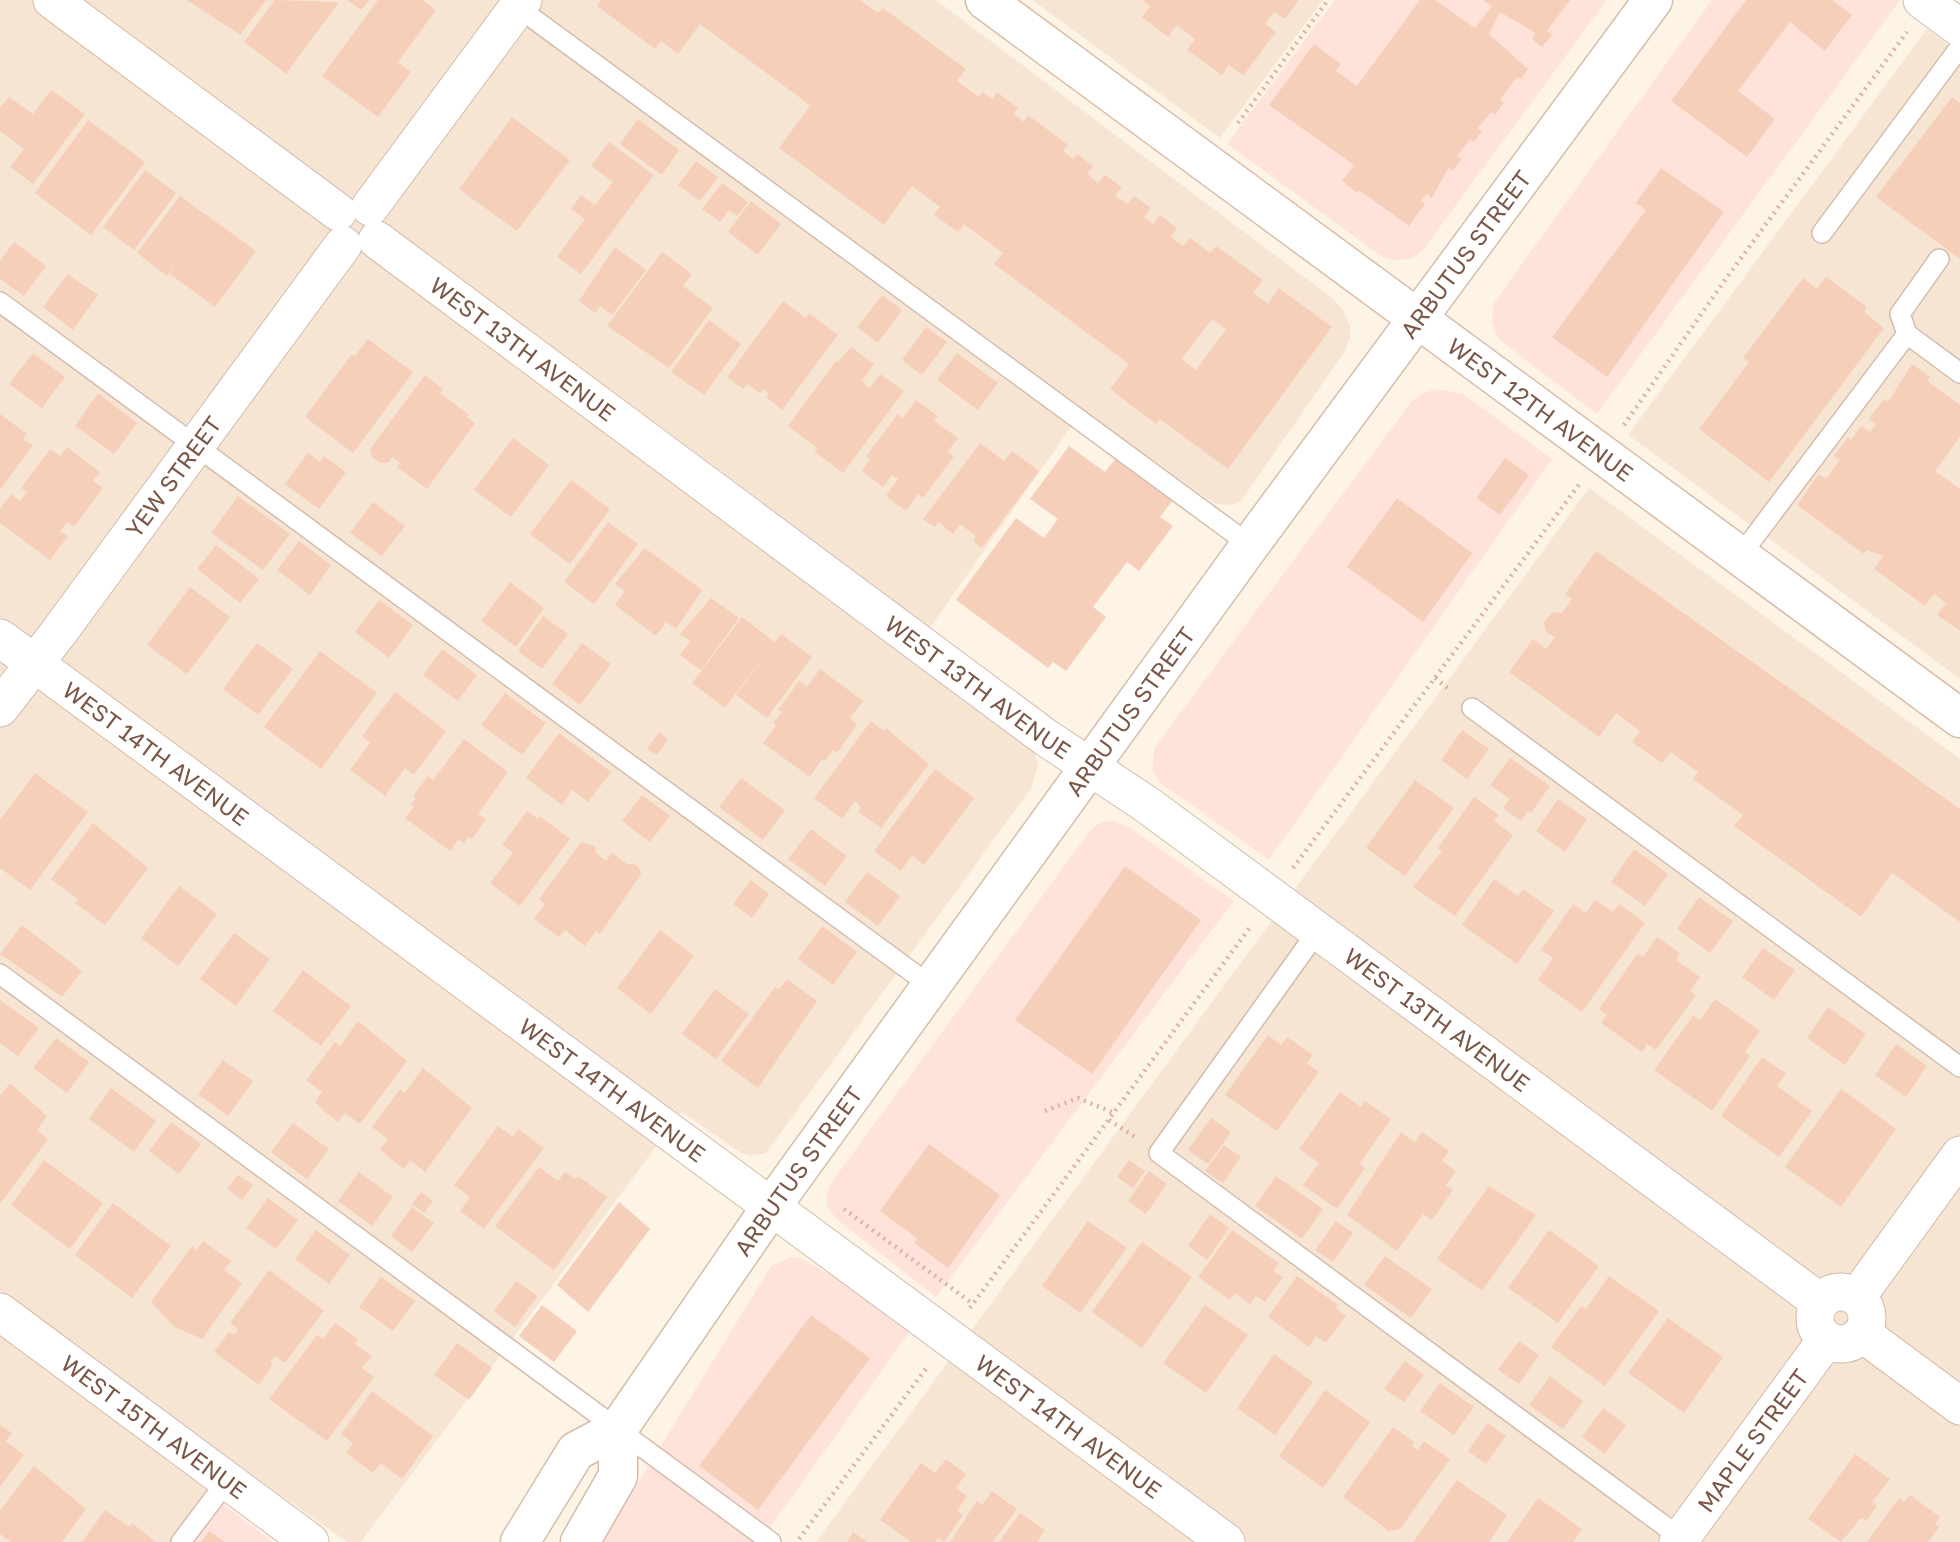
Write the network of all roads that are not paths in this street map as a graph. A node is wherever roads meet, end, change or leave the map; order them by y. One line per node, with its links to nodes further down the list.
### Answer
1 (52, 0): 8 (street, WEST 13TH AVENUE)
2 (985, 0): 12 (main road, WEST 12TH AVENUE)
3 (1653, 0): 12 (main road, ARBUTUS STREET)
4 (1922, 0): 6 (street)
5 (516, 2): 8 (street, YEW STREET); 16 (lane)
6 (1960, 28)
7 (1960, 47): 9 (lane)
8 (357, 226): 15 (street, YEW STREET); 23 (street, WEST 13TH AVENUE)
9 (1822, 233)
10 (1939, 259): 13 (lane)
11 (0, 302): 15 (lane)
12 (1418, 320): 16 (main road, ARBUTUS STREET); 17 (main road, WEST 12TH AVENUE)
13 (1907, 334): 14 (lane); 17 (lane)
14 (1960, 373)
15 (195, 446): 19 (street, YEW STREET); 26 (lane)
16 (1250, 545): 23 (main road, ARBUTUS STREET)
17 (1740, 556): 22 (main road, WEST 12TH AVENUE)
18 (0, 638): 19 (street, WEST 14TH AVENUE)
19 (34, 663): 20 (street, YEW STREET); 29 (street, WEST 14TH AVENUE)
20 (0, 708)
21 (1472, 708): 27 (lane)
22 (1960, 718)
23 (1091, 767): 24 (street, WEST 13TH AVENUE); 26 (main road, ARBUTUS STREET)
24 (1317, 932): 31 (street, WEST 13TH AVENUE); 38 (lane)
25 (0, 974): 36 (lane)
26 (931, 986): 29 (main road, ARBUTUS STREET)
27 (1960, 1067)
28 (1960, 1155): 30 (street)
29 (771, 1207): 36 (main road, ARBUTUS STREET); 44 (street, WEST 14TH AVENUE)
30 (1857, 1297): 31 (street); 33 (street)
31 (1820, 1302): 34 (street)
32 (0, 1312): 37 (street, WEST 15TH AVENUE)
33 (1863, 1334): 34 (street); 35 (street)
34 (1826, 1340): 38 (street, MAPLE STREET)
35 (1960, 1406)
36 (618, 1429): 41 (main road, ARBUTUS STREET); 42 (main road); 43 (lane)
37 (226, 1480): 39 (lane); 40 (street, WEST 15TH AVENUE)
38 (1682, 1541)
39 (181, 1542)
40 (310, 1542)
41 (520, 1542)
42 (579, 1542)
43 (771, 1542)
44 (1226, 1542)

